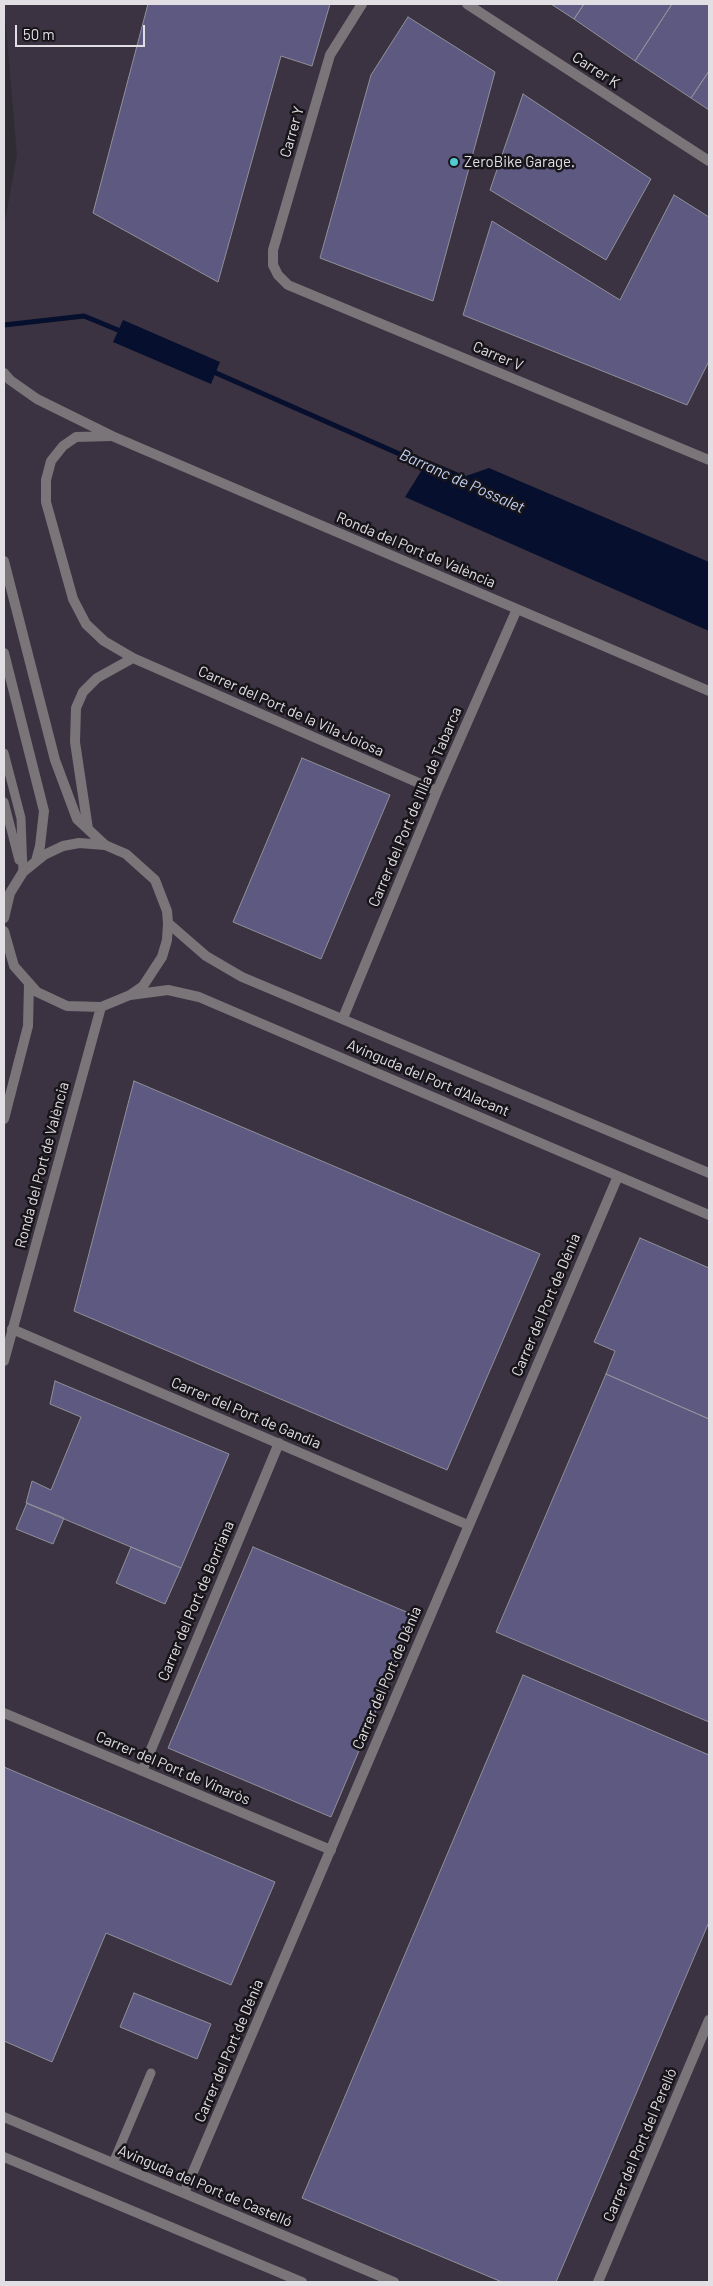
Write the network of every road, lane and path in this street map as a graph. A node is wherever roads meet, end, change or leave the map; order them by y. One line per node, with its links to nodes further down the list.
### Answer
1 (362, 4): 4 (street, Carrer Y)
2 (467, 4): 3 (street, Carrer K)
3 (709, 161)
4 (278, 275): 7 (street, Carrer V)
5 (4, 373): 6 (street, Ronda del Port de València)
6 (112, 436): 9 (street, Ronda del Port de València); 11 (street, Carrer del Port de la Vila Joiosa)
7 (709, 460)
8 (4, 561): 16 (street)
9 (516, 609): 12 (street, Ronda del Port de València); 14 (street, Carrer del Port de l'Illa de Tabarca)
10 (4, 653): 18 (street)
11 (133, 658): 14 (street, Carrer del Port de la Vila Joiosa); 16 (street)
12 (709, 691)
13 (4, 753): 19 (lane)
14 (437, 791): 26 (street, Carrer del Port de l'Illa de Tabarca)
15 (4, 802): 19 (lane)
16 (88, 830): 17 (street)
17 (105, 845): 18 (street); 21 (street)
18 (36, 861): 19 (street)
19 (23, 872): 20 (street)
20 (4, 918)
21 (168, 923): 24 (street); 26 (street, Avinguda del Port d'Alacant)
22 (4, 931): 23 (street)
23 (29, 983): 25 (street); 27 (street)
24 (130, 995): 25 (street); 29 (street, Avinguda del Port d'Alacant)
25 (101, 1006): 31 (street, Ronda del Port de València)
26 (343, 1018): 28 (street, Avinguda del Port d'Alacant)
27 (4, 1119)
28 (709, 1173)
29 (618, 1176): 30 (street, Avinguda del Port d'Alacant); 34 (street, Carrer del Port de Dénia)
30 (709, 1215)
31 (12, 1329): 32 (street, Ronda del Port de València); 33 (street, Carrer del Port de Gandia)
32 (4, 1361)
33 (279, 1443): 34 (street, Carrer del Port de Gandia); 36 (street, Carrer del Port de Borriana)
34 (468, 1525): 37 (street, Carrer del Port de Dénia)
35 (4, 1713): 36 (street, Carrer del Port de Vinaròs)
36 (142, 1771): 37 (street, Carrer del Port de Vinaròs)
37 (331, 1850): 43 (street, Carrer del Port de Dénia)
38 (709, 2020): 46 (street, Carrer del Port del Perelló)
39 (151, 2073): 42 (lane)
40 (4, 2117): 42 (street, Avinguda del Port de Castelló)
41 (4, 2157): 44 (street)
42 (113, 2163): 43 (street, Avinguda del Port de Castelló)
43 (184, 2193): 45 (street, Avinguda del Port de Castelló)
44 (302, 2282)
45 (394, 2282)
46 (598, 2282)

